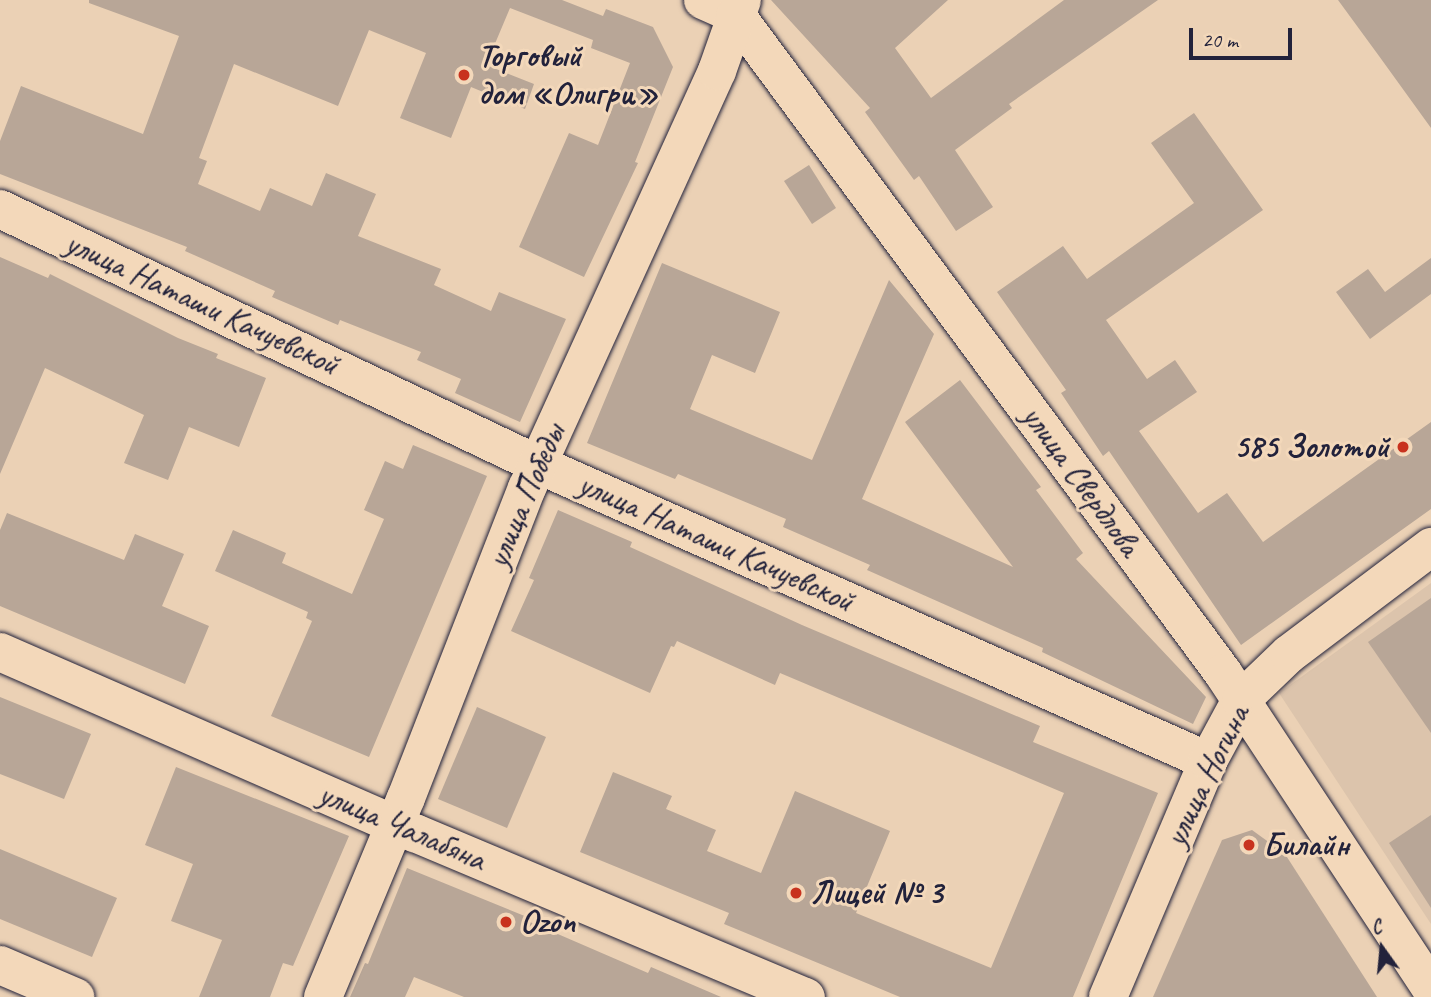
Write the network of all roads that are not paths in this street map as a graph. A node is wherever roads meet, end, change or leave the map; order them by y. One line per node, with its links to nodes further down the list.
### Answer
1 (727, 5): 3 (street, улица Победы); 6 (street, улица Свердлова)
2 (0, 209): 3 (street, улица Наташи Качуевской)
3 (537, 464): 7 (street, улица Наташи Качуевской); 8 (street, улица Победы)
4 (1431, 547): 6 (street, улица Ногина)
5 (0, 652): 8 (street, улица Чалабяна)
6 (1241, 700): 7 (street, улица Ногина); 10 (street, улица Свердлова)
7 (1208, 761): 14 (street, улица Ногина)
8 (395, 824): 12 (street, улица Победы); 13 (street, улица Чалабяна)
9 (0, 965): 11 (street)
10 (1431, 988)
11 (75, 997)
12 (323, 997)
13 (806, 997)
14 (1108, 997)

